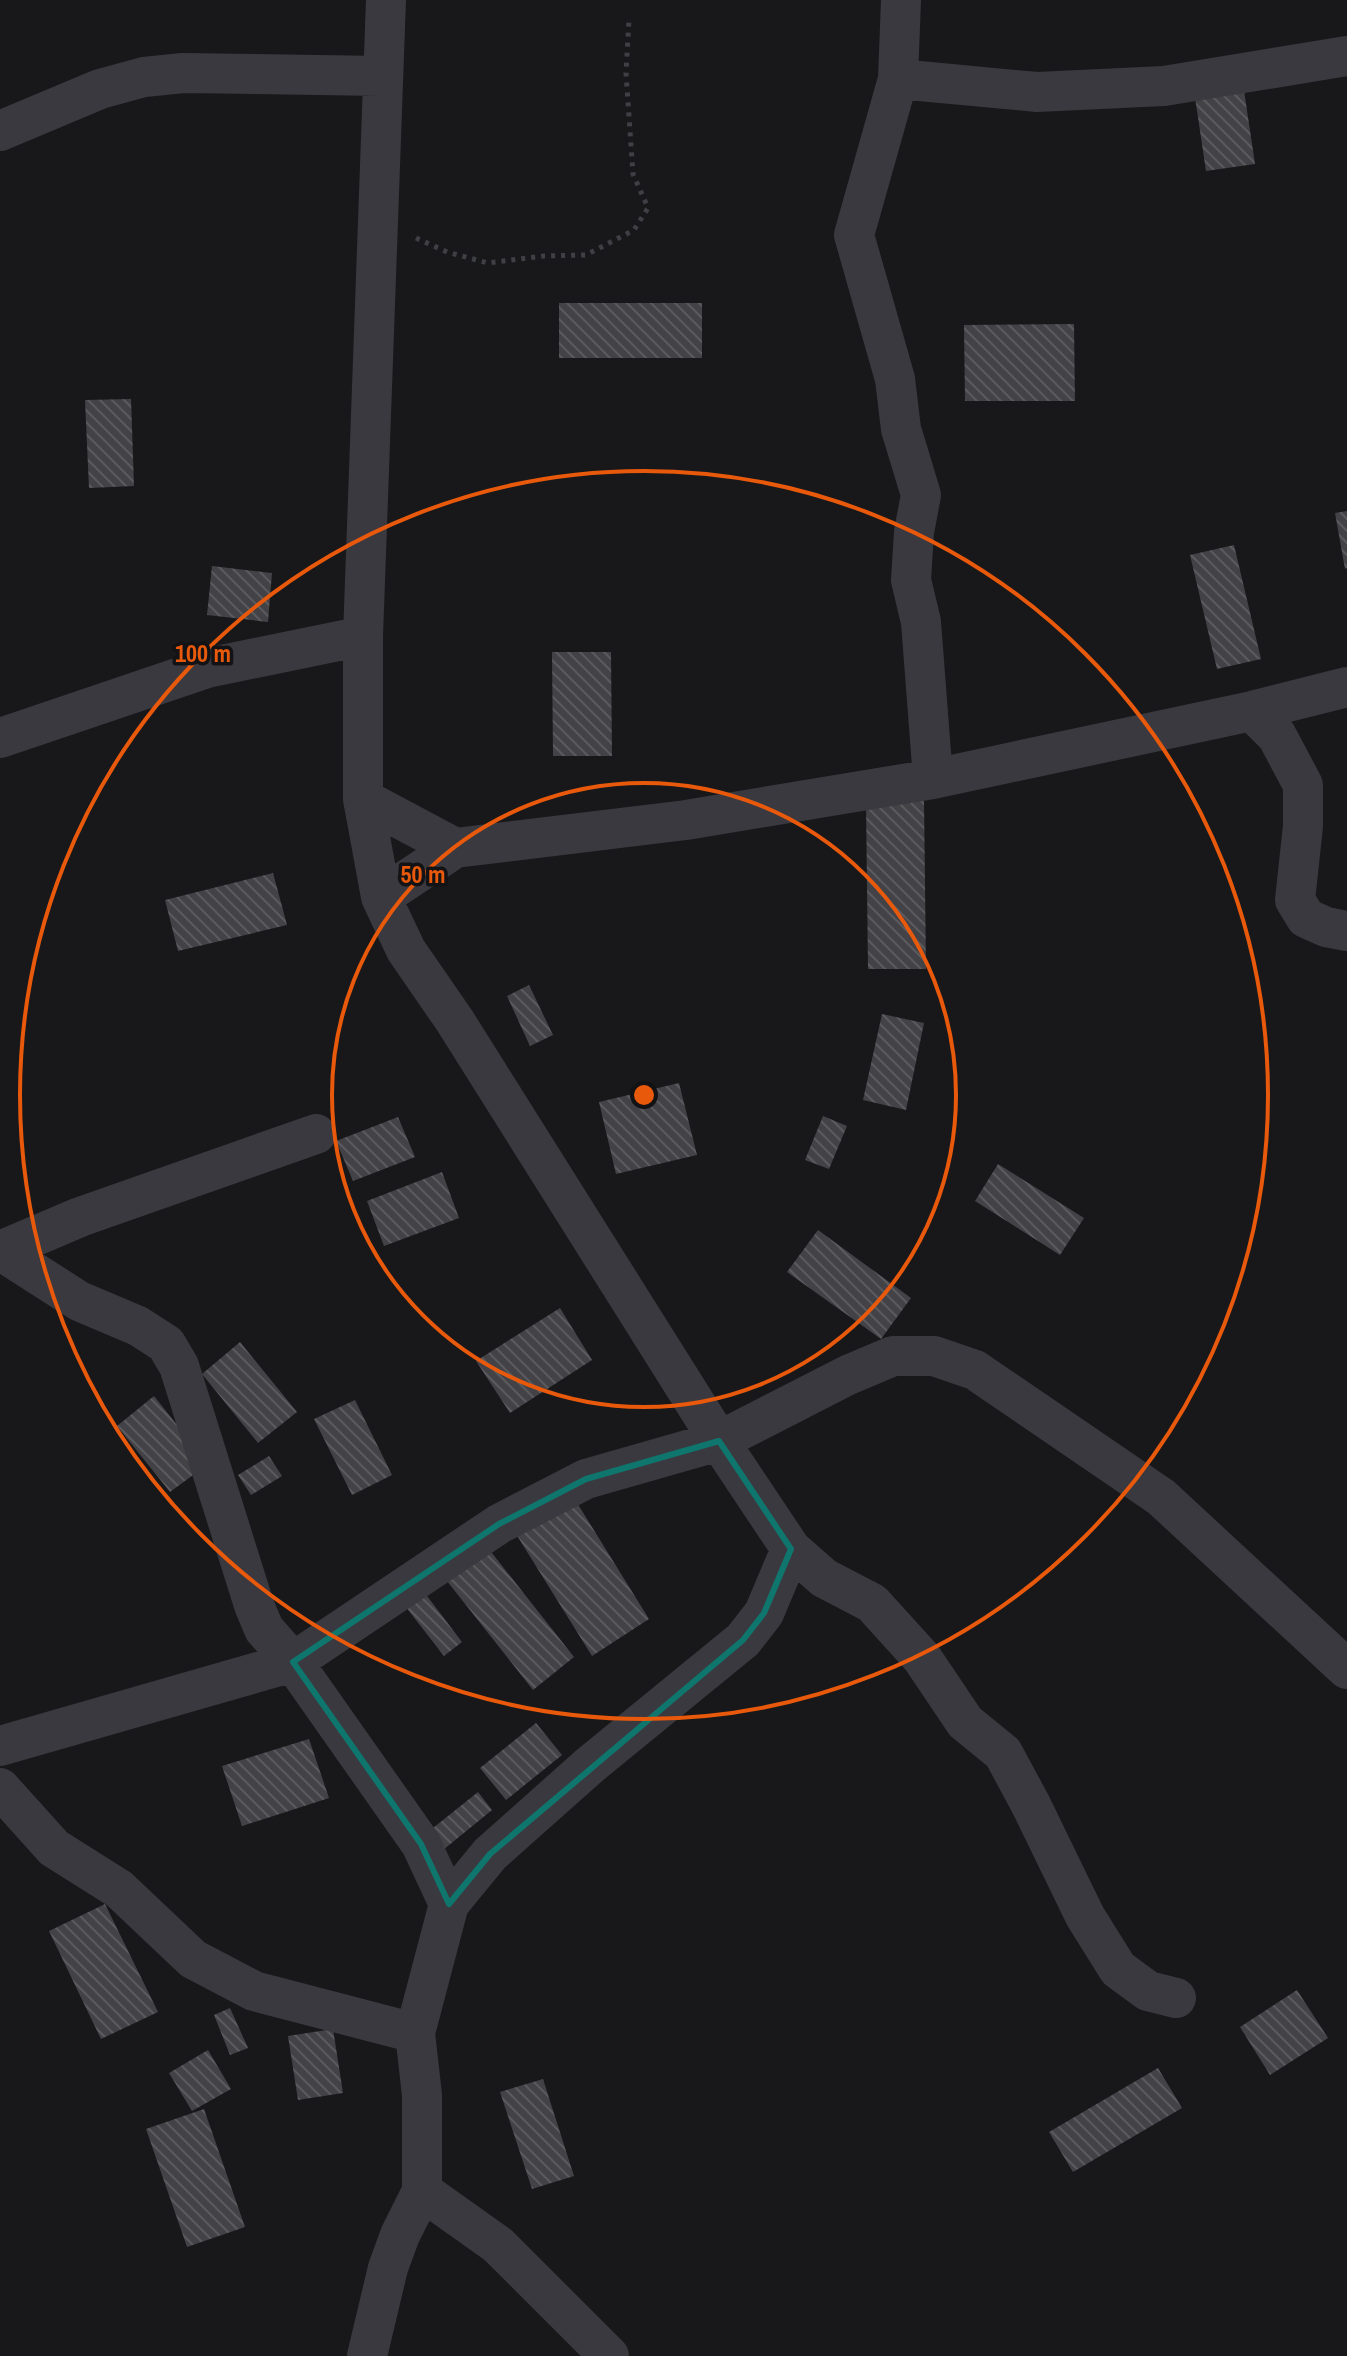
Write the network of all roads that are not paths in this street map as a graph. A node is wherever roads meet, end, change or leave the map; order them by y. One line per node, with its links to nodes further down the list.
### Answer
1 (386, 0): 4 (street)
2 (901, 0): 5 (street)
3 (1347, 56): 5 (street)
4 (382, 76): 6 (street); 7 (street)
5 (898, 79): 11 (street)
6 (0, 131)
7 (363, 636): 10 (street); 12 (street)
8 (1347, 687): 9 (street)
9 (1252, 711): 11 (street); 15 (street)
10 (0, 738)
11 (933, 779): 13 (street)
12 (363, 799): 13 (street); 14 (street)
13 (455, 848): 14 (street)
14 (381, 897): 18 (street)
15 (1347, 931)
16 (316, 1134): 17 (street)
17 (0, 1251): 20 (street)
18 (719, 1441): 19 (street); 20 (street); 21 (street)
19 (791, 1549): 24 (street); 25 (street)
20 (293, 1662): 22 (street); 24 (street)
21 (1347, 1669)
22 (0, 1746)
23 (0, 1788): 26 (street)
24 (449, 1904): 26 (street)
25 (1176, 1998)
26 (415, 2033): 27 (street)
27 (422, 2191): 28 (street); 29 (street)
28 (367, 2356)
29 (609, 2356)

